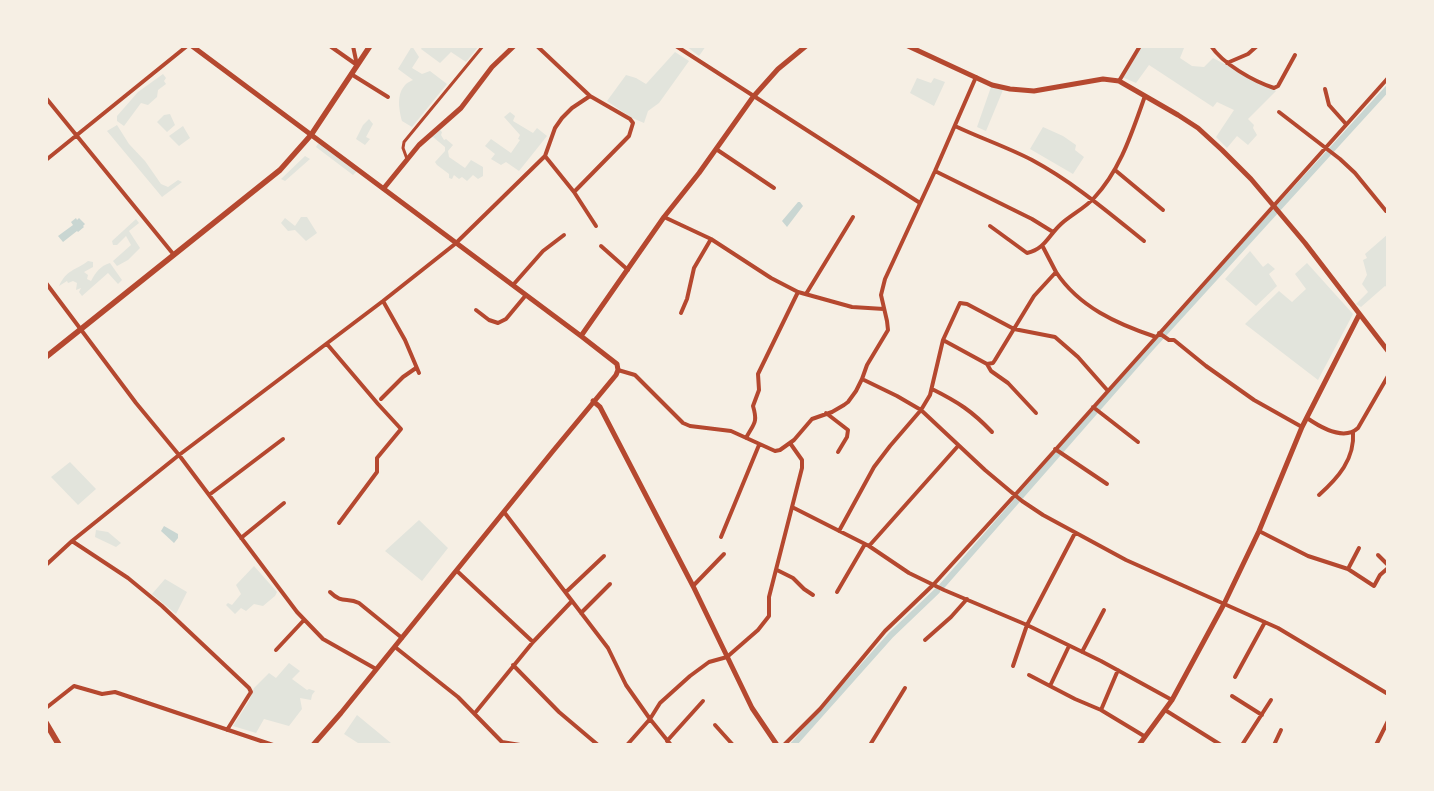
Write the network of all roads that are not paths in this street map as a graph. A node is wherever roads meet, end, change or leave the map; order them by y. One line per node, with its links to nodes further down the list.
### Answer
1 (187, 46): 32 (street)
2 (192, 46): 33 (street)
3 (330, 46): 15 (street)
4 (370, 46): 18 (main road)
5 (483, 46): 37 (street)
6 (514, 46): 37 (street)
7 (537, 46): 24 (street)
8 (676, 46): 27 (street)
9 (806, 46): 27 (street)
10 (908, 46): 20 (street)
11 (1140, 46): 22 (street)
12 (1211, 46): 17 (street)
13 (1257, 46): 17 (street)
14 (352, 48): 15 (street); 18 (street)
15 (341, 54): 18 (street)
16 (1295, 55): 17 (street)
17 (1228, 63)
18 (357, 65): 19 (main road)
19 (351, 74): 26 (street); 33 (main road)
20 (976, 77): 22 (street); 31 (street)
21 (1388, 78): 30 (street)
22 (1119, 82): 25 (street)
23 (1325, 89): 30 (street)
24 (590, 96): 36 (street); 43 (street)
25 (1145, 96): 39 (street); 46 (street)
26 (388, 97)
27 (753, 97): 35 (street); 45 (street)
28 (46, 98): 32 (street)
29 (1279, 112): 34 (street)
30 (1346, 124): 34 (street)
31 (955, 126): 40 (street); 44 (street)
32 (77, 135): 38 (street); 60 (street)
33 (311, 135): 41 (street); 60 (main road)
34 (1327, 148): 46 (street); 48 (street)
35 (716, 149): 42 (street); 49 (street)
36 (545, 156): 43 (street); 57 (street)
37 (407, 159): 41 (street)
38 (46, 160)
39 (1115, 170): 44 (street); 47 (street)
40 (935, 171): 45 (street); 53 (street)
41 (384, 188): 57 (street)
42 (774, 188)
43 (574, 192): 51 (street)
44 (1093, 200): 53 (street); 56 (street)
45 (920, 203): 69 (street)
46 (1274, 206): 72 (street); 75 (street)
47 (1163, 210)
48 (1386, 211)
49 (664, 217): 55 (street); 61 (street)
50 (853, 217): 66 (street)
51 (596, 226)
52 (990, 226): 59 (street)
53 (1053, 232): 59 (street)
54 (564, 235): 64 (street)
55 (711, 240): 65 (street); 71 (street)
56 (1144, 241)
57 (455, 244): 64 (street); 68 (street)
58 (601, 246): 61 (street)
59 (1043, 247): 62 (street)
60 (174, 255): 73 (main road)
61 (628, 270): 76 (street)
62 (1056, 272): 74 (street); 75 (street)
63 (46, 283): 73 (street)
64 (513, 285): 67 (street)
65 (798, 292): 66 (street); 99 (street)
66 (806, 294): 69 (street)
67 (526, 295): 70 (street); 76 (street)
68 (383, 301): 78 (street); 82 (street)
69 (884, 309): 86 (street)
70 (476, 310)
71 (681, 313)
72 (1359, 315): 79 (street); 95 (street)
73 (81, 329): 80 (main road); 107 (street)
74 (1014, 329): 77 (street); 81 (street); 88 (street)
75 (1159, 335): 88 (street); 96 (street)
76 (581, 336): 83 (street)
77 (943, 340): 81 (street); 87 (street)
78 (327, 344): 107 (street); 115 (street)
79 (1388, 351)
80 (46, 357)
81 (987, 364): 94 (street)
82 (416, 368): 84 (street); 89 (street)
83 (618, 370): 90 (street); 99 (street)
84 (419, 373)
85 (1388, 376): 98 (street)
86 (862, 379): 92 (street); 93 (street)
87 (932, 389): 92 (street); 97 (street)
88 (1108, 390): 91 (street)
89 (381, 398)
90 (593, 401): 114 (street); 133 (street)
91 (1094, 409): 101 (street); 105 (street)
92 (921, 410): 104 (street); 116 (street)
93 (826, 413): 102 (street); 106 (street)
94 (1036, 413)
95 (1307, 418): 96 (street); 98 (street)
96 (1302, 427): 117 (street)
97 (992, 432)
98 (1354, 432): 110 (street)
99 (746, 438): 103 (street)
100 (283, 439): 109 (street)
101 (1138, 442)
102 (790, 443): 103 (street); 113 (street)
103 (759, 444): 119 (street)
104 (958, 446): 111 (street); 122 (street)
105 (1057, 450): 108 (street); 111 (street)
106 (838, 452)
107 (179, 455): 109 (street); 121 (street)
108 (1107, 484)
109 (209, 495): 120 (street)
110 (1319, 495)
111 (1016, 496): 118 (street); 134 (street)
112 (284, 503): 120 (street)
113 (792, 507): 116 (street); 130 (street)
114 (504, 512): 131 (street); 136 (street)
115 (339, 523)
116 (840, 531): 122 (street)
117 (1259, 531): 129 (street); 141 (street)
118 (1075, 533): 141 (street); 146 (street)
119 (721, 537)
120 (241, 538): 144 (street)
121 (72, 541): 127 (street); 177 (street)
122 (867, 545): 134 (street); 137 (street)
123 (1359, 548): 129 (street)
124 (724, 554): 133 (street)
125 (1378, 555): 128 (street)
126 (604, 556): 136 (street)
127 (46, 565)
128 (1388, 567): 129 (street)
129 (1348, 569)
130 (777, 570): 138 (street); 154 (street)
131 (456, 571): 147 (street); 149 (street)
132 (610, 584): 143 (street)
133 (693, 586): 154 (street)
134 (935, 586): 139 (street); 193 (street)
135 (330, 592): 147 (street)
136 (566, 592): 140 (street)
137 (838, 592)
138 (813, 595)
139 (967, 599): 146 (street); 148 (street)
140 (572, 601): 143 (street); 149 (street)
141 (1224, 604): 145 (street); 165 (street)
142 (1104, 610): 153 (street)
143 (581, 613): 173 (street)
144 (304, 620): 152 (street); 157 (street)
145 (1265, 622): 160 (street); 163 (street)
146 (1027, 625): 151 (street); 156 (street)
147 (402, 638): 150 (street)
148 (924, 640)
149 (533, 642): 155 (street)
150 (395, 646): 157 (street); 171 (street)
151 (1069, 646): 153 (street); 161 (street)
152 (276, 650)
153 (1082, 652): 158 (street)
154 (727, 657): 173 (street); 192 (street)
155 (513, 665): 171 (street); 188 (street)
156 (1013, 666)
157 (376, 669): 186 (street)
158 (1118, 670): 165 (street); 169 (street)
159 (1029, 675): 161 (street)
160 (1235, 677)
161 (1050, 686): 169 (street)
162 (905, 688): 194 (street)
163 (1388, 694)
164 (1232, 696): 172 (street)
165 (1172, 700): 170 (street)
166 (1271, 700): 172 (street)
167 (703, 701): 182 (street)
168 (46, 708): 177 (street)
169 (1101, 710): 181 (street)
170 (1165, 710): 181 (street); 196 (street)
171 (475, 713): 183 (street)
172 (1262, 715): 197 (street)
173 (650, 719): 182 (street); 189 (street)
174 (1388, 721): 179 (street)
175 (46, 722): 184 (main road)
176 (715, 725): 191 (street)
177 (227, 730): 185 (street)
178 (1281, 730): 198 (street)
179 (1382, 731): 180 (street); 199 (street)
180 (1388, 734)
181 (1144, 736): 195 (street)
182 (667, 741): 190 (street)
183 (502, 743): 187 (street)
184 (59, 745)
185 (273, 745)
186 (313, 745)
187 (520, 745)
188 (598, 745)
189 (627, 745)
190 (670, 745)
191 (733, 745)
192 (777, 745)
193 (784, 745)
194 (870, 745)
195 (1140, 745)
196 (1221, 745)
197 (1242, 745)
198 (1274, 745)
199 (1376, 745)

